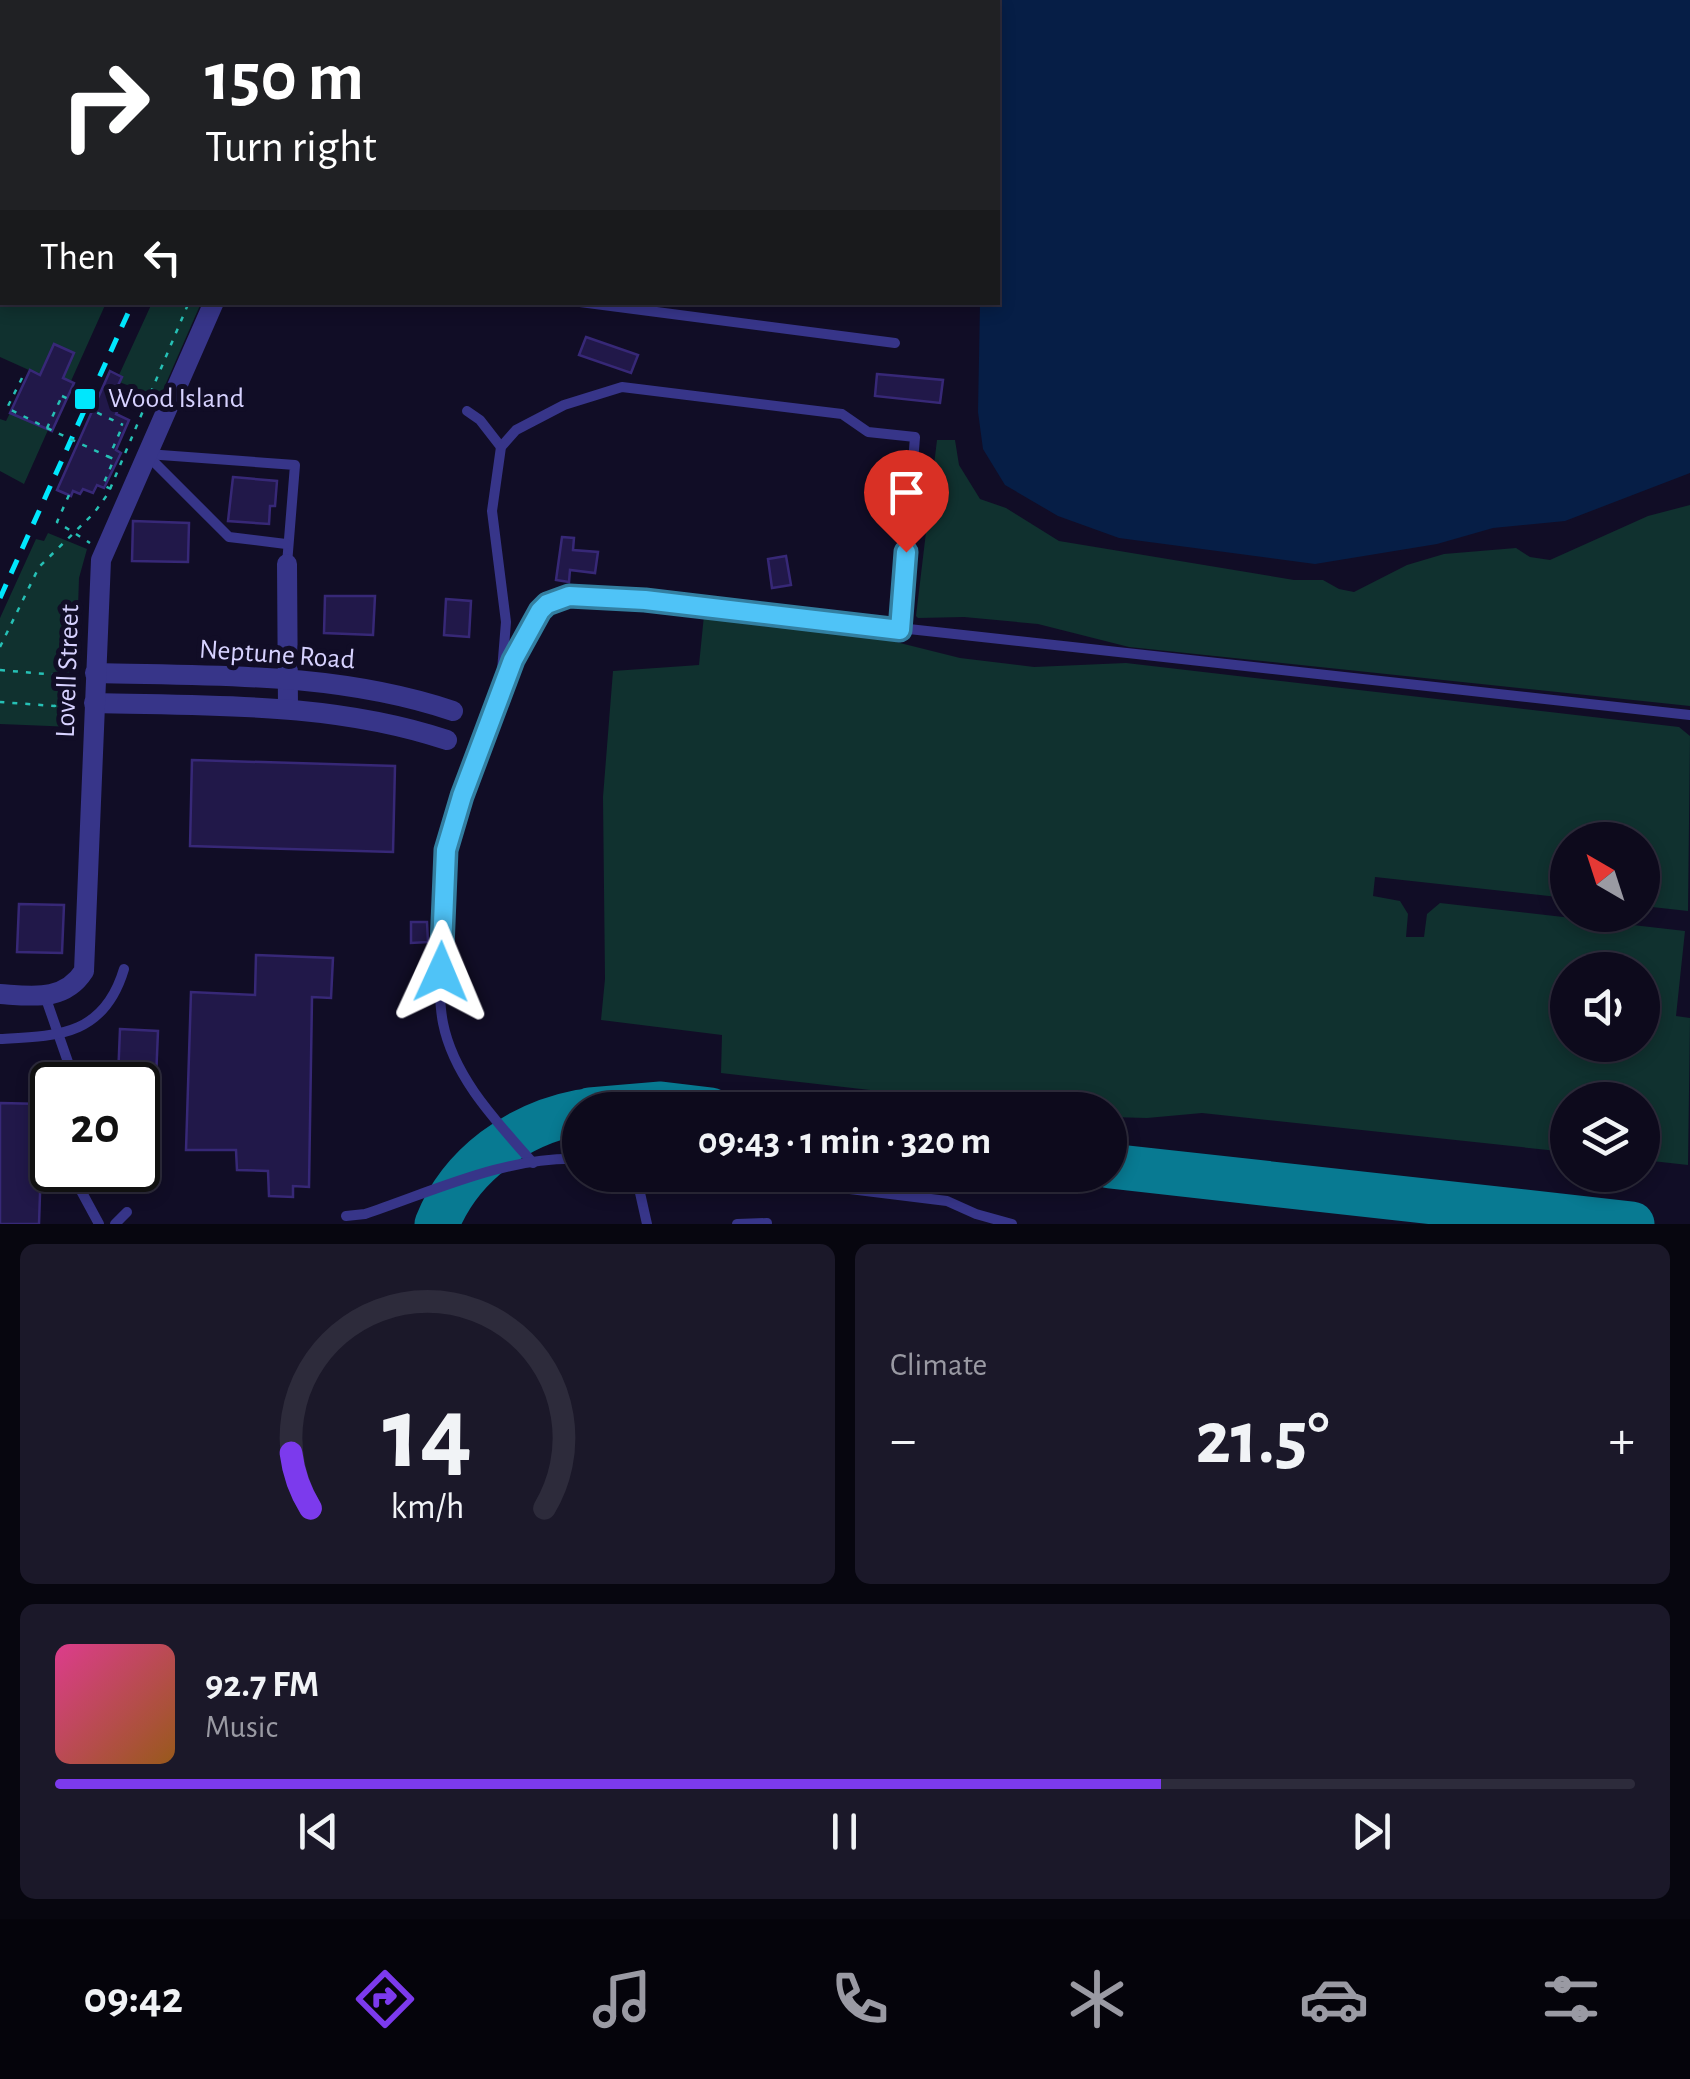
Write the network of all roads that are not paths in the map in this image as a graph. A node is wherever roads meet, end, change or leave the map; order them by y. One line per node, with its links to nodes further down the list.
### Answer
1 (213, 305): 7 (street, Lovell Street)
2 (620, 305): 3 (lane)
3 (657, 307): 4 (lane)
4 (895, 343)
5 (467, 410): 6 (lane)
6 (500, 446): 9 (lane); 12 (lane)
7 (146, 454): 8 (lane); 8 (lane); 10 (street, Lovell Street)
8 (287, 554): 11 (street)
9 (900, 630): 12 (lane); 15 (lane)
10 (95, 673): 11 (street, Neptune Road); 13 (street, Lovell Street)
11 (288, 678): 14 (street); 14 (street, Neptune Road)
12 (500, 699): 23 (lane)
13 (94, 703): 14 (street, Neptune Road); 18 (street, Lovell Street)
14 (288, 709)
15 (1690, 715)
16 (124, 969): 19 (lane)
17 (0, 994): 18 (street)
18 (45, 996): 19 (lane)
19 (60, 1036): 20 (lane); 21 (lane)
20 (0, 1039)
21 (68, 1062)
22 (562, 1160): 23 (lane)
23 (533, 1162): 28 (lane)
24 (82, 1192): 30 (lane)
25 (640, 1192): 32 (lane)
26 (880, 1192): 34 (lane)
27 (127, 1212): 31 (lane)
28 (346, 1216)
29 (767, 1223): 33 (lane)
30 (99, 1224)
31 (114, 1224)
32 (648, 1224)
33 (737, 1224)
34 (1012, 1224)

